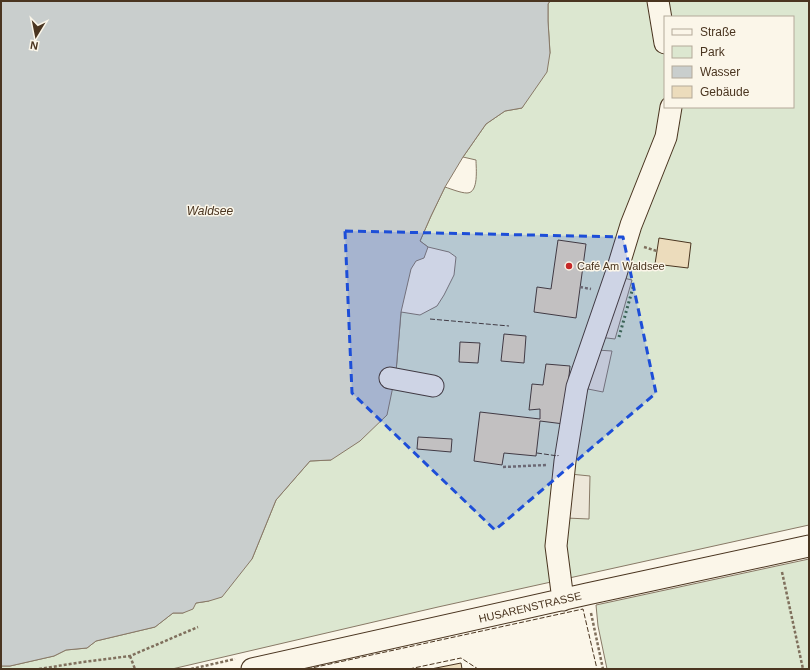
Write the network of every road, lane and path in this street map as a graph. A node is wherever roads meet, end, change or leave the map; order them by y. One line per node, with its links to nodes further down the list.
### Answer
1 (658, 1): 2 (street)
2 (664, 37)
3 (671, 108): 10 (street)
4 (390, 378): 5 (street)
5 (432, 386)
6 (536, 466): 7 (path)
7 (502, 467)
8 (809, 546): 9 (street, HUSARENSTRASSE)
9 (778, 553): 10 (street, HUSARENSTRASSE); 18 (path)
10 (563, 600): 16 (street, HUSARENSTRASSE)
11 (592, 618): 17 (path)
12 (198, 628): 13 (path)
13 (130, 656): 14 (path); 15 (path)
14 (39, 669)
15 (135, 669)
16 (252, 669)
17 (603, 669)
18 (803, 669)

